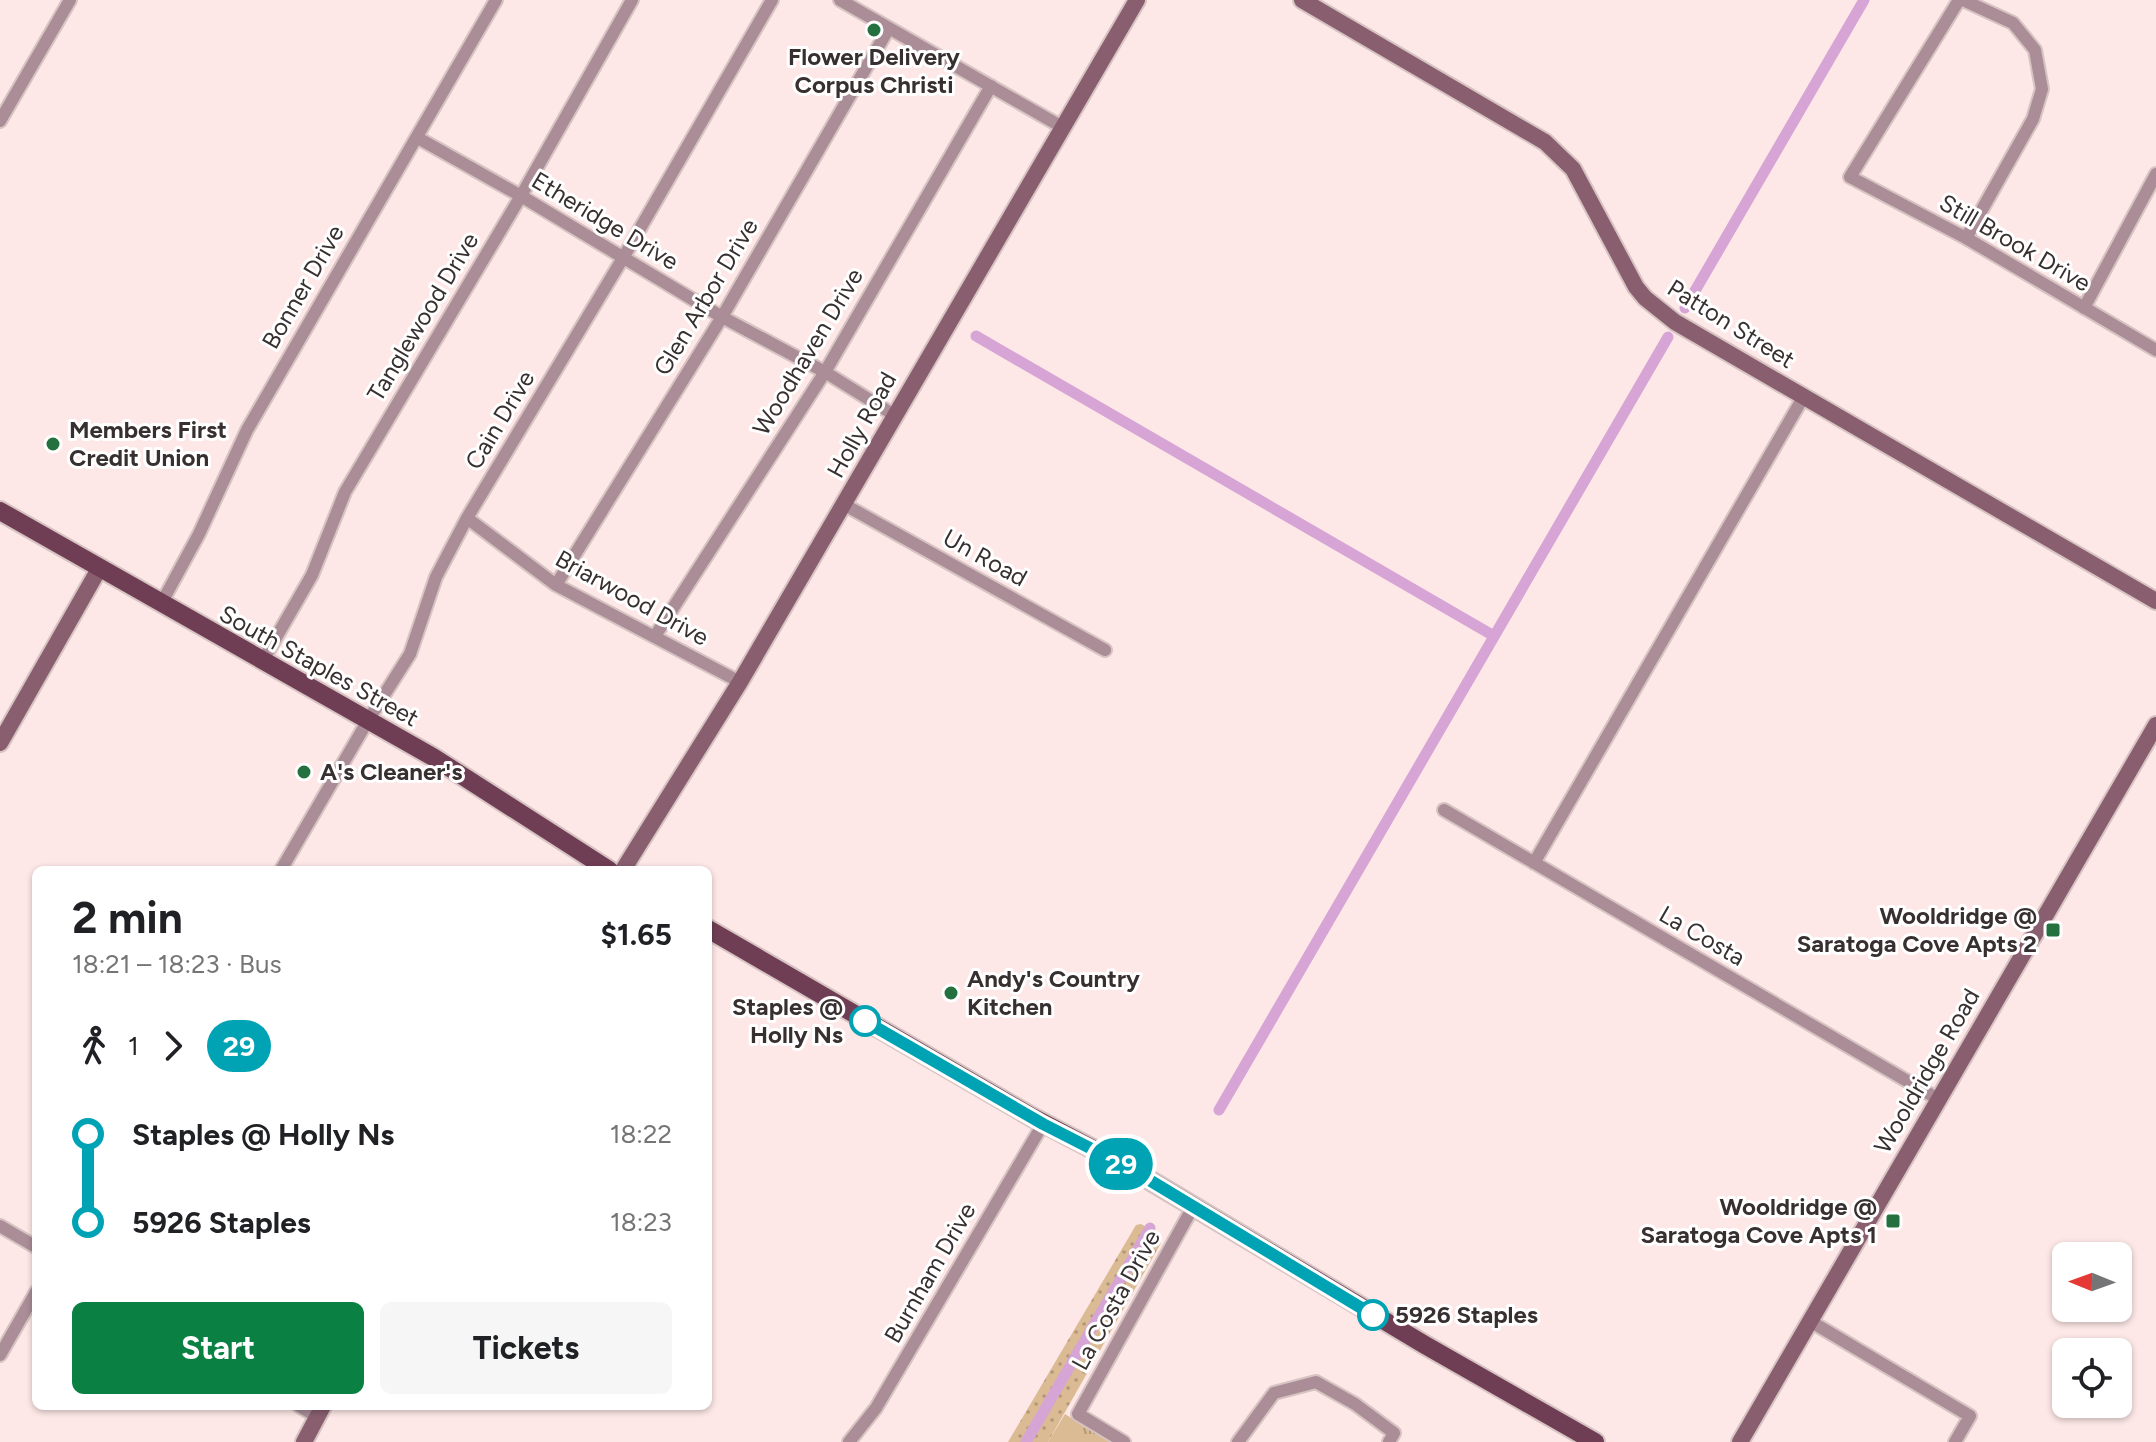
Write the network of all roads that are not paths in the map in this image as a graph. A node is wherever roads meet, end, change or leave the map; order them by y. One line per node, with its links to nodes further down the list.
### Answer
1 (70, 0): 11 (street)
2 (496, 0): 13 (street, Bonner Drive)
3 (632, 0): 15 (street, Tanglewood Drive)
4 (772, 0): 17 (street, Cain Drive)
5 (840, 0): 9 (street)
6 (1137, 0): 12 (main road, Holly Road)
7 (1302, 0): 22 (main road, Patton Street)
8 (1961, 0): 16 (street); 16 (street, Still Brook Drive)
9 (889, 28): 10 (street); 19 (street, Glen Arbor Drive)
10 (991, 86): 12 (street); 21 (street, Woodhaven Drive)
11 (0, 121)
12 (1062, 127): 23 (main road, Holly Road)
13 (418, 138): 15 (street, Etheridge Drive); 30 (street, Bonner Drive)
14 (2156, 174): 18 (street)
15 (521, 196): 17 (street, Etheridge Drive); 33 (street, Tanglewood Drive)
16 (1966, 238): 18 (street, Still Brook Drive)
17 (623, 258): 19 (street, Etheridge Drive); 26 (street, Cain Drive)
18 (2084, 308): 20 (street, Still Brook Drive)
19 (722, 317): 21 (street, Etheridge Drive); 28 (street, Glen Arbor Drive)
20 (2156, 350)
21 (825, 372): 23 (street, Etheridge Drive); 31 (street, Woodhaven Drive)
22 (1804, 396): 29 (main road, Patton Street); 39 (street)
23 (894, 415): 24 (main road, Holly Road)
24 (845, 505): 32 (street, Un Road); 34 (main road, Holly Road)
25 (0, 511): 27 (main road, South Staples Street)
26 (467, 518): 28 (street, Briarwood Drive); 35 (street, Cain Drive)
27 (99, 569): 30 (main road, South Staples Street); 37 (main road)
28 (556, 585): 31 (street, Briarwood Drive)
29 (2156, 601)
30 (161, 604): 33 (main road, South Staples Street)
31 (655, 636): 34 (street, Briarwood Drive)
32 (1105, 650)
33 (262, 662): 35 (main road, South Staples Street)
34 (740, 682): 42 (main road, Holly Road)
35 (367, 722): 40 (street, Cain Drive); 41 (main road, South Staples Street)
36 (2156, 725): 44 (main road, Wooldridge Road)
37 (0, 743)
38 (1444, 810): 39 (street, La Costa)
39 (1534, 863): 44 (street, La Costa)
40 (283, 866)
41 (603, 866)
42 (625, 866)
43 (712, 931): 45 (main road)
44 (1938, 1099): 50 (main road, Wooldridge Road)
45 (1043, 1124): 46 (main road); 55 (street, Burnham Drive)
46 (1193, 1207): 56 (street, La Costa Drive); 58 (main road)
47 (0, 1226): 48 (street)
48 (32, 1245)
49 (32, 1299): 51 (street)
50 (1810, 1321): 59 (main road, Wooldridge Road); 60 (street)
51 (0, 1355)
52 (320, 1411): 54 (main road)
53 (1391, 1438): 57 (street)
54 (304, 1442)
55 (849, 1442)
56 (1124, 1442)
57 (1238, 1442)
58 (1595, 1442)
59 (1740, 1442)
60 (1955, 1442)

